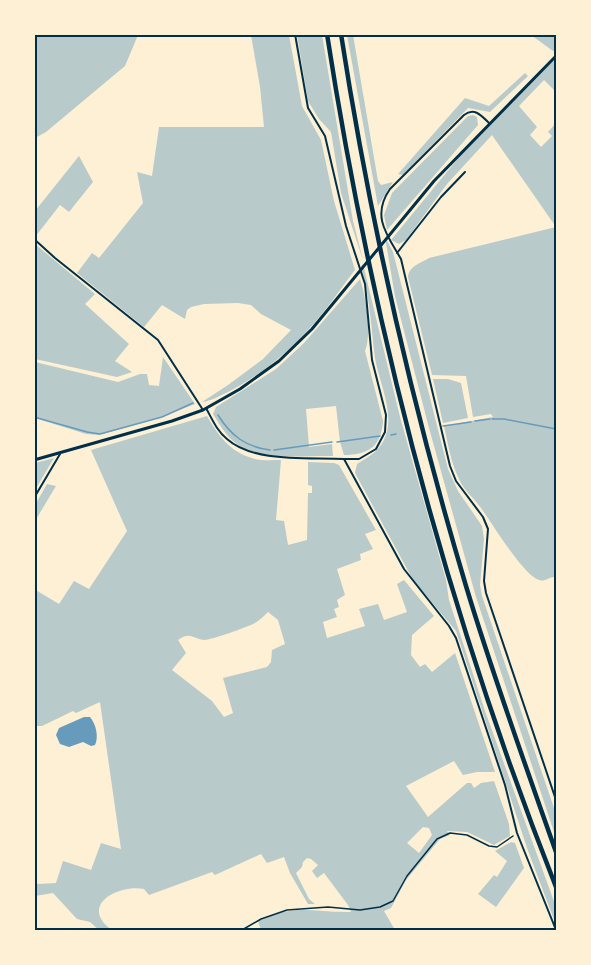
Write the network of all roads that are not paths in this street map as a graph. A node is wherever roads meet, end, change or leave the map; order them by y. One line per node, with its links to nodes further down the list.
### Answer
1 (295, 34): 11 (street)
2 (327, 34): 16 (highway)
3 (341, 34): 15 (highway)
4 (556, 56): 5 (street)
5 (489, 123): 8 (street); 9 (street)
6 (465, 172): 8 (street)
7 (34, 239): 9 (street)
8 (397, 253): 14 (street)
9 (205, 409): 10 (street); 11 (street)
10 (60, 452): 12 (street); 13 (street)
11 (344, 459): 17 (street)
12 (34, 460)
13 (34, 498)
14 (556, 801)
15 (556, 852)
16 (556, 887)
17 (556, 930)

